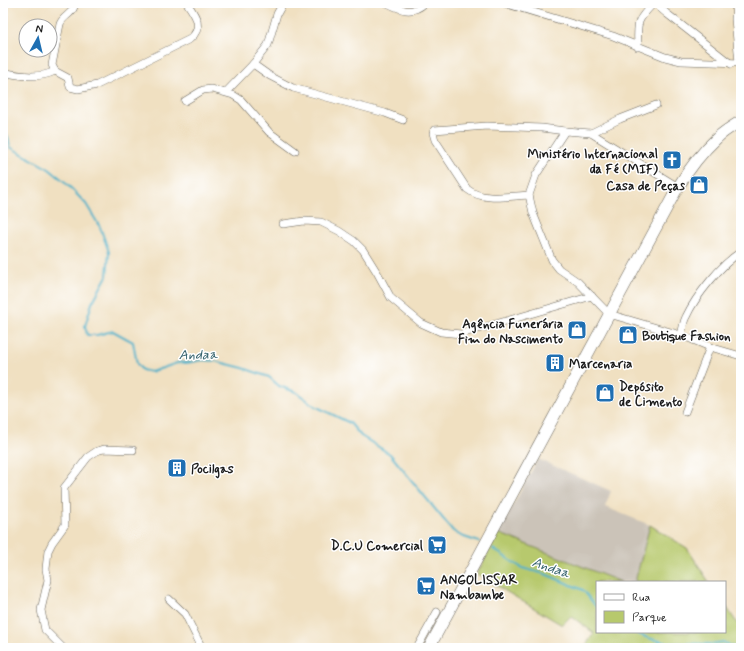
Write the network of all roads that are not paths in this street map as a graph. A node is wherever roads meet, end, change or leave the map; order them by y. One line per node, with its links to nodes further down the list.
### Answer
1 (70, 3): 14 (street)
2 (187, 3): 14 (street)
3 (283, 3): 12 (street)
4 (387, 3): 5 (street)
5 (425, 3)
6 (504, 3): 10 (street)
7 (654, 3): 10 (street)
8 (657, 3): 13 (street)
9 (736, 3): 11 (street)
10 (638, 47): 13 (street)
11 (740, 63): 13 (street)
12 (253, 64): 16 (street); 19 (street)
13 (731, 64)
14 (54, 71): 15 (street)
15 (3, 72)
16 (226, 92): 17 (street); 23 (street)
17 (185, 101)
18 (656, 106): 22 (street)
19 (403, 120)
20 (741, 121): 24 (main road)
21 (565, 131): 22 (street); 25 (street); 25 (street)
22 (591, 133): 24 (street)
23 (295, 151)
24 (678, 187): 29 (main road)
25 (529, 195): 28 (street)
26 (283, 224): 28 (street)
27 (741, 252): 30 (street)
28 (592, 296): 29 (street)
29 (609, 314): 30 (street); 40 (main road)
30 (681, 335): 31 (street)
31 (710, 347): 32 (street); 33 (street)
32 (741, 356)
33 (685, 412)
34 (133, 450): 37 (street)
35 (169, 599): 38 (street)
36 (437, 612): 39 (street)
37 (63, 648)
38 (202, 648)
39 (417, 648)
40 (429, 648)

